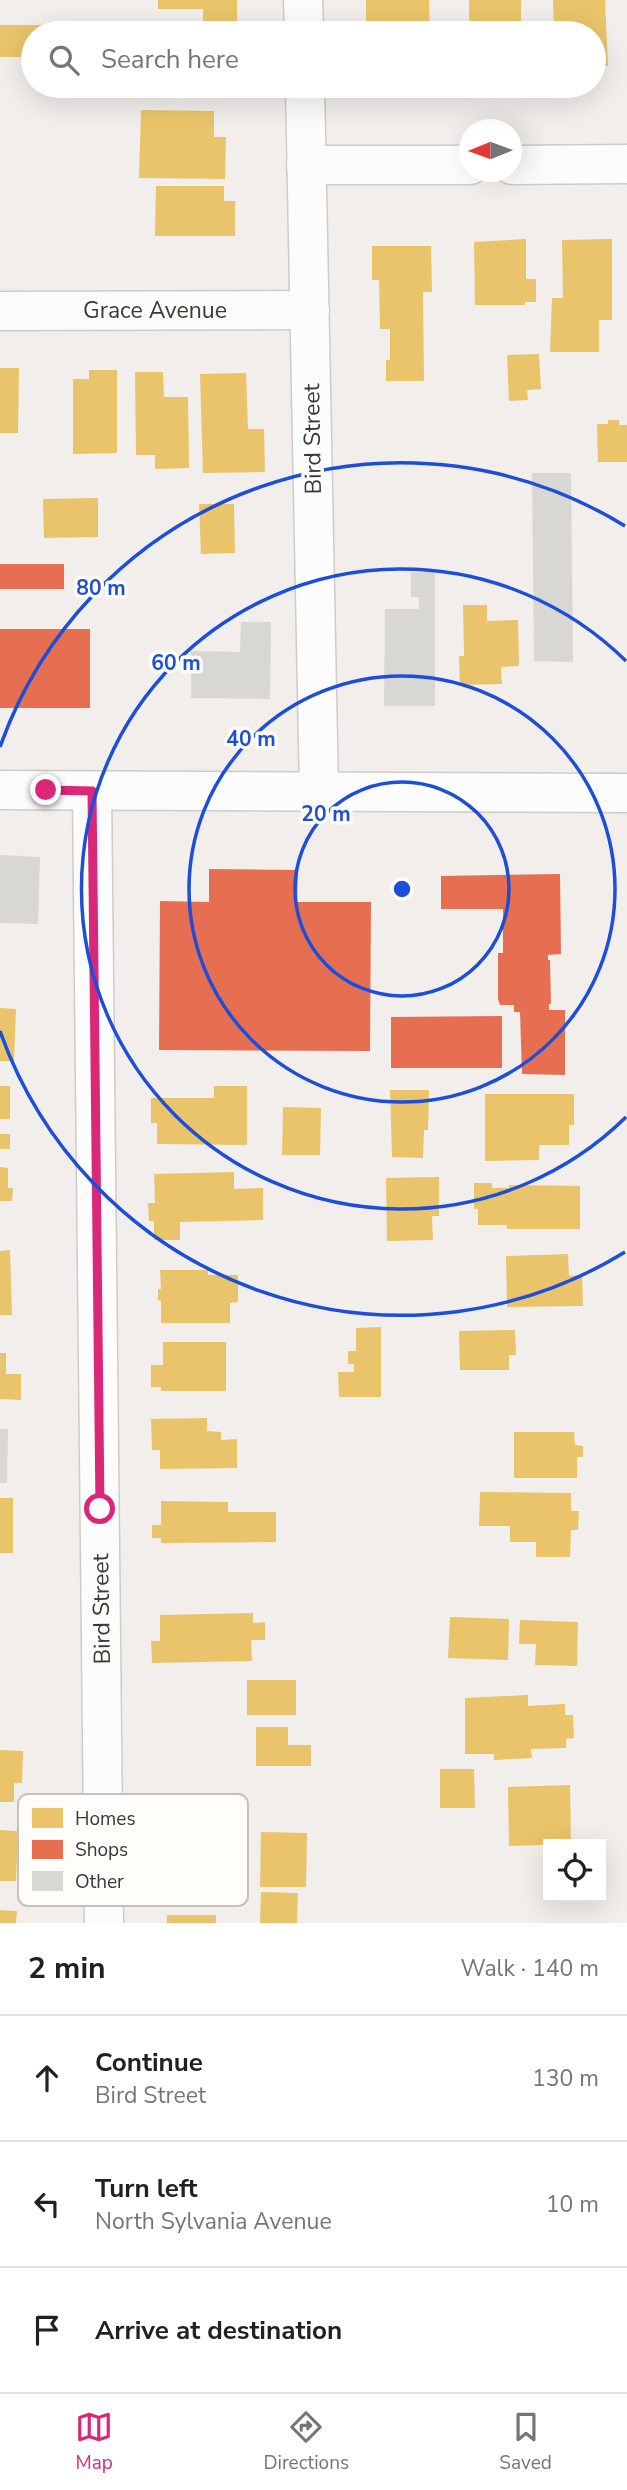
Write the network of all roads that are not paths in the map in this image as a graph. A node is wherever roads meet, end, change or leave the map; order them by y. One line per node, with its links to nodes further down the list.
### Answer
1 (303, 0): 2 (street)
2 (304, 21)
3 (305, 98): 5 (street, Bird Street)
4 (627, 164): 7 (street)
5 (306, 165): 6 (street); 8 (street, Bird Street)
6 (459, 165)
7 (522, 165)
8 (310, 310): 9 (street, Grace Avenue); 12 (street, Bird Street)
9 (0, 311)
10 (0, 790): 11 (street)
11 (92, 791): 12 (street); 14 (street, Bird Street)
12 (319, 792): 13 (street)
13 (627, 793)
14 (103, 1794)

